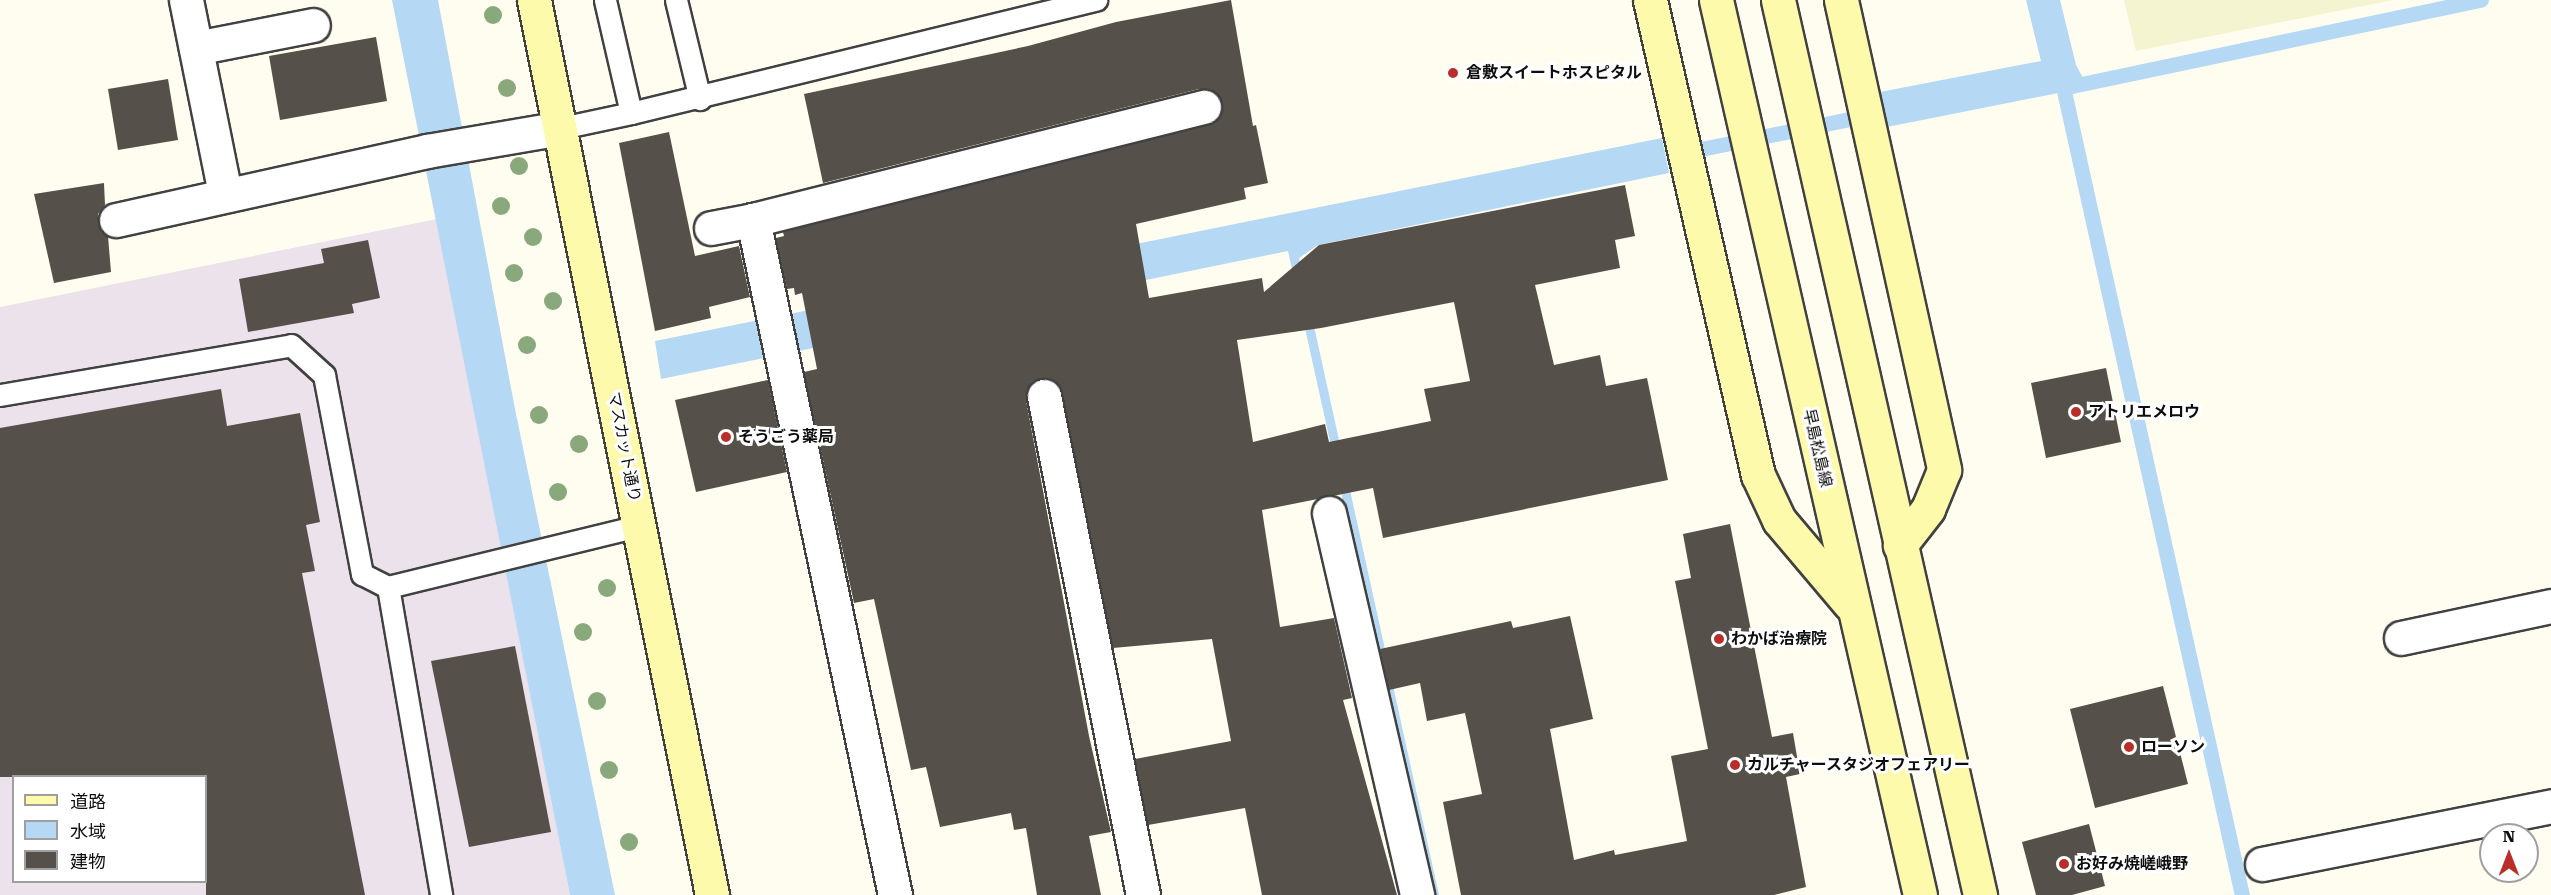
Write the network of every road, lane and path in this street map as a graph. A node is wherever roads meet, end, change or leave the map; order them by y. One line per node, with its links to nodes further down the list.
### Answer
1 (186, 0): 11 (street)
2 (534, 0): 15 (main road, マスカット通り)
3 (605, 0): 14 (lane)
4 (676, 0): 12 (lane)
5 (1096, 0): 12 (lane)
6 (1650, 0): 27 (main road)
7 (1716, 0): 27 (main road, 早島松島線)
8 (1778, 0): 24 (main road)
9 (1841, 0): 24 (main road)
10 (313, 25): 11 (street)
11 (196, 48): 16 (street)
12 (700, 99): 14 (lane)
13 (1204, 107): 18 (street)
14 (631, 113): 15 (lane)
15 (561, 128): 16 (street); 23 (main road, マスカット通り)
16 (225, 194): 17 (street)
17 (116, 220)
18 (753, 220): 19 (street); 33 (street)
19 (711, 228)
20 (0, 395): 25 (lane)
21 (1044, 396): 34 (street)
22 (1329, 513): 35 (street)
23 (639, 526): 25 (lane); 32 (main road, マスカット通り)
24 (1900, 545): 37 (main road)
25 (388, 587): 31 (lane)
26 (2551, 606): 28 (street)
27 (1854, 608): 36 (main road, 早島松島線)
28 (2401, 638)
29 (2551, 806): 30 (street)
30 (2262, 864)
31 (441, 895)
32 (712, 895)
33 (895, 895)
34 (1143, 895)
35 (1417, 895)
36 (1920, 895)
37 (1980, 895)

